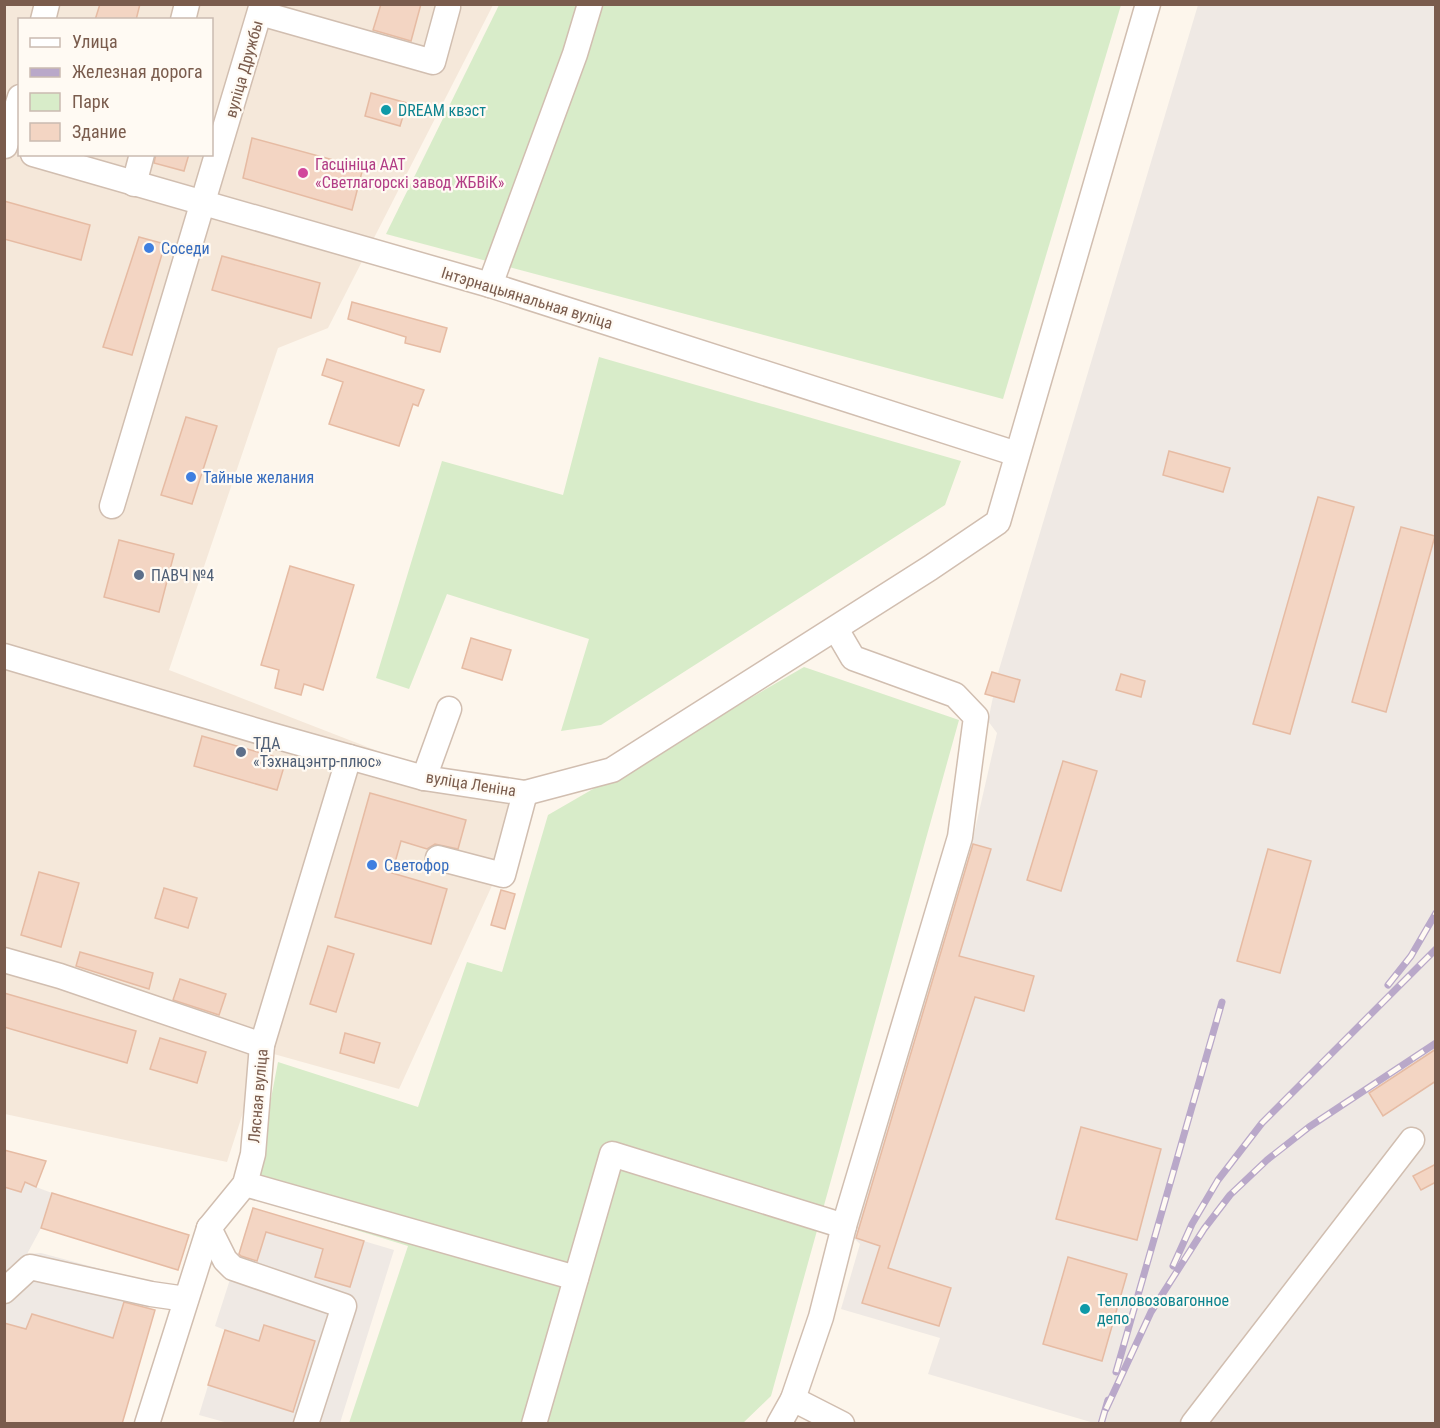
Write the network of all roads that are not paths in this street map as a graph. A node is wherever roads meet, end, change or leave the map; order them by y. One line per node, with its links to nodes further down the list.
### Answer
1 (590, 4): 11 (street)
2 (1148, 4): 12 (street, вуліца Леніна)
3 (448, 7): 4 (street)
4 (261, 9): 10 (street, вуліца Дружбы)
5 (18, 104): 6 (street)
6 (5, 146)
7 (40, 156): 9 (street, Інтэрнацыянальная вуліца)
8 (141, 156): 9 (street)
9 (134, 184): 10 (street, Інтэрнацыянальная вуліца)
10 (204, 203): 11 (street, Інтэрнацыянальная вуліца); 13 (street, вуліца Дружбы)
11 (490, 285): 12 (street, Інтэрнацыянальная вуліца)
12 (1017, 454): 14 (street, вуліца Леніна)
13 (112, 506)
14 (836, 629): 19 (street, вуліца Леніна); 25 (street)
15 (4, 656): 17 (street, вуліца Леніна)
16 (449, 709): 18 (street)
17 (349, 757): 18 (street, вуліца Леніна); 22 (street, Лясная вуліца)
18 (424, 778): 19 (street, вуліца Леніна)
19 (525, 793): 20 (street)
20 (438, 858)
21 (4, 960): 22 (street)
22 (262, 1045): 24 (street, Лясная вуліца)
23 (1412, 1140): 36 (street)
24 (245, 1184): 26 (street, Лясная вуліца); 27 (street)
25 (844, 1226): 27 (street); 30 (street)
26 (209, 1228): 29 (street, Лясная вуліца); 32 (street)
27 (576, 1278): 33 (street)
28 (4, 1291): 29 (street)
29 (186, 1299): 31 (street, Лясная вуліца)
30 (793, 1399): 34 (street); 35 (street)
31 (147, 1424)
32 (306, 1424)
33 (534, 1424)
34 (779, 1424)
35 (842, 1424)
36 (1193, 1424)

